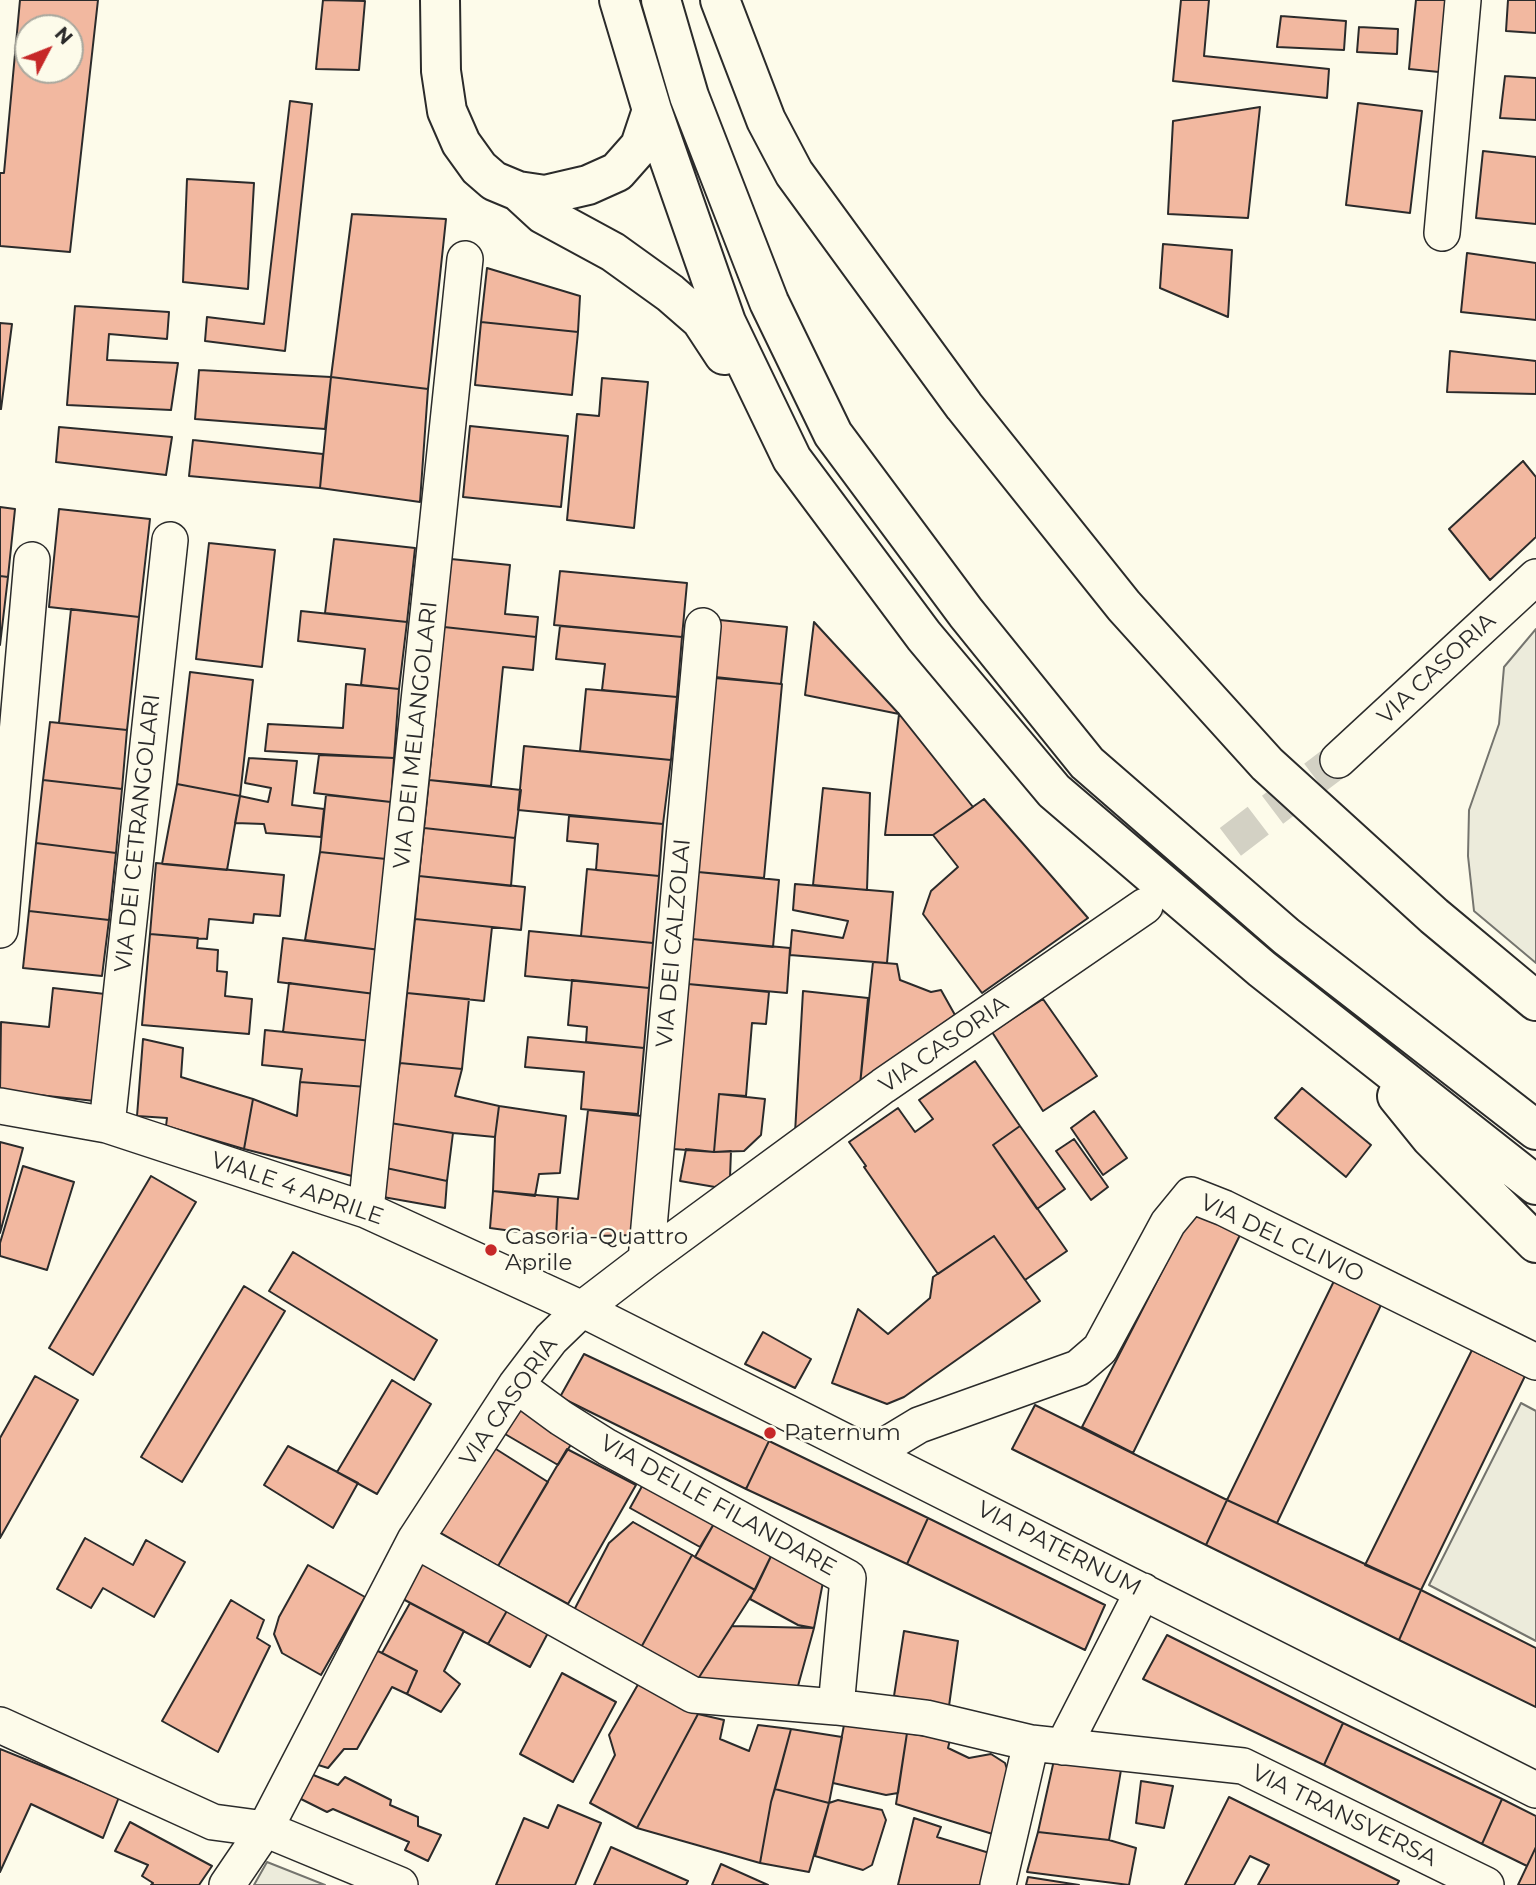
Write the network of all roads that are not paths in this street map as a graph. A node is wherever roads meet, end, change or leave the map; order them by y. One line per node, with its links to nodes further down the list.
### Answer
1 (440, 0): 7 (highway)
2 (619, 0): 6 (highway)
3 (661, 0): 23 (highway)
4 (720, 0): 19 (highway)
5 (1463, 0): 8 (street)
6 (652, 110): 7 (highway); 10 (highway)
7 (518, 191): 10 (highway)
8 (1442, 233)
9 (465, 259): 25 (street, VIA DEI MELANGOLARI)
10 (767, 406): 20 (highway)
11 (170, 540): 22 (street, VIA DEI CETRANGOLARI)
12 (32, 560): 15 (street)
13 (1536, 578): 16 (street, VIA CASORIA)
14 (703, 626): 27 (street, VIA DEI CALZOLAI)
15 (9, 704): 18 (street)
16 (1338, 760)
17 (1145, 906): 27 (street, VIA CASORIA)
18 (0, 930)
19 (1536, 1001)
20 (1354, 1043): 24 (highway); 26 (highway)
21 (0, 1106): 22 (street, VIALE 4 APRILE)
22 (107, 1125): 25 (street, VIALE 4 APRILE)
23 (1536, 1130)
24 (1536, 1185)
25 (366, 1210): 28 (street, VIALE 4 APRILE)
26 (1536, 1243)
27 (646, 1260): 28 (street, VIA CASORIA)
28 (582, 1309): 30 (street, VIA CASORIA); 31 (street, VIA PATERNUM)
29 (1536, 1362): 31 (street, VIA DEL CLIVIO)
30 (516, 1385): 32 (street, VIA CASORIA); 34 (street, VIA DELLE FILANDARE)
31 (871, 1454): 33 (street, VIA PATERNUM)
32 (415, 1541): 34 (street); 38 (street, VIA CASORIA)
33 (1143, 1591): 36 (street); 37 (street, VIA PATERNUM)
34 (836, 1707): 36 (street)
35 (0, 1725): 38 (street)
36 (1047, 1745): 41 (street); 42 (street, VIA TRANSVERSA)
37 (1536, 1790)
38 (265, 1829): 39 (street, VIA CASORIA); 40 (street)
39 (227, 1885)
40 (400, 1885)
41 (998, 1885)
42 (1486, 1885)

